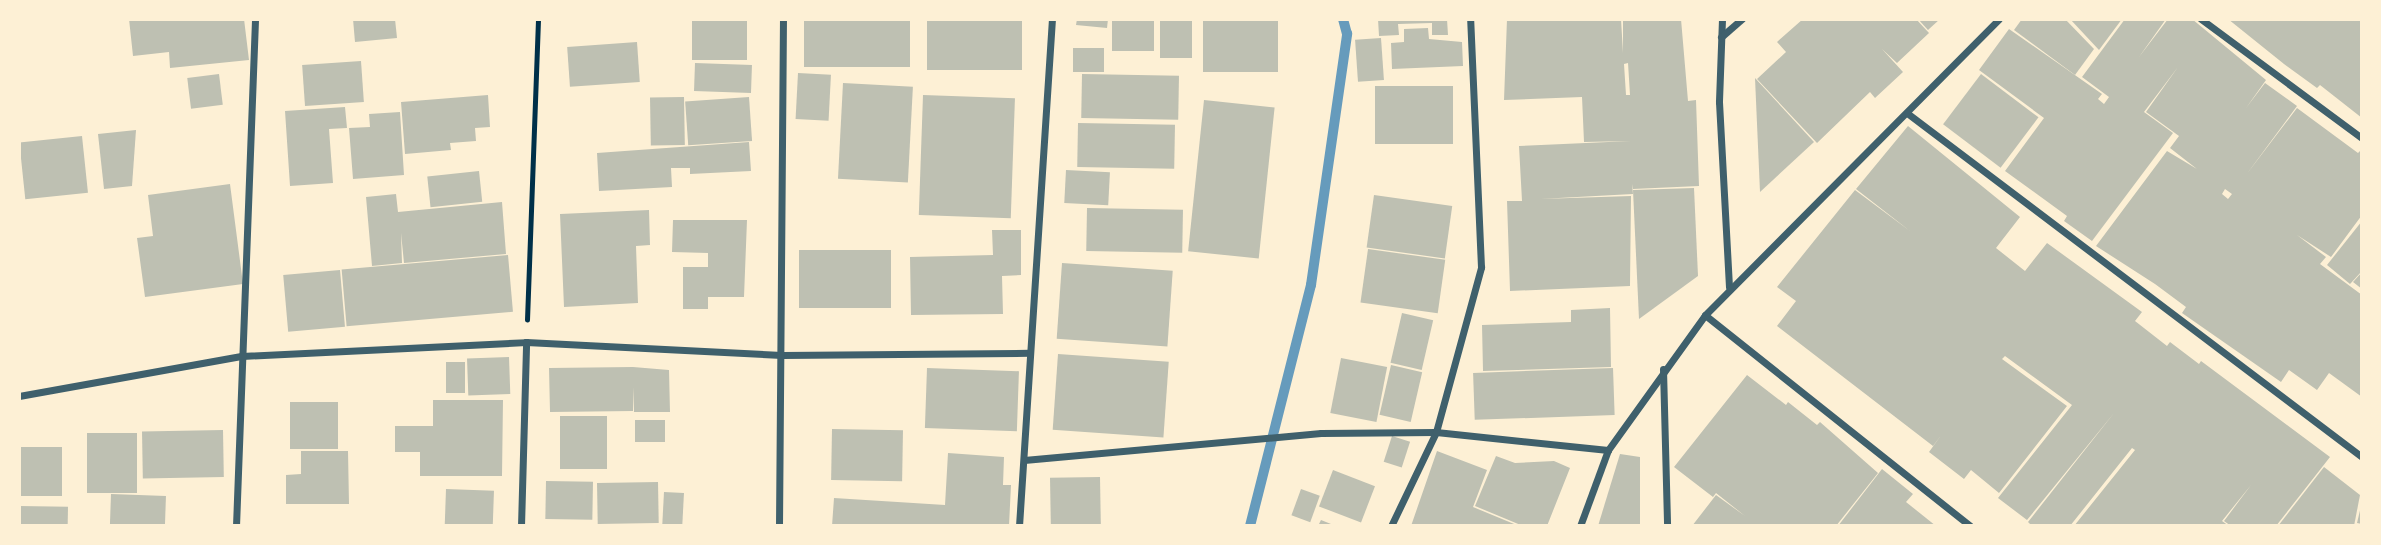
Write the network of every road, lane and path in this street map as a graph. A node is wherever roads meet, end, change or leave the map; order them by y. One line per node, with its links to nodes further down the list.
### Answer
1 (255, 19): 18 (street)
2 (538, 19): 15 (path)
3 (783, 19): 17 (street)
4 (1052, 19): 16 (street)
5 (1469, 19): 21 (street)
6 (1722, 19): 10 (street)
7 (1742, 19): 10 (street)
8 (1999, 19): 11 (street)
9 (2202, 19): 12 (street)
10 (1721, 37): 13 (street)
11 (1907, 113): 13 (street); 23 (street)
12 (2362, 138)
13 (1729, 287): 14 (street)
14 (1705, 315): 19 (street); 32 (street)
15 (526, 342): 17 (street); 18 (street); 26 (street)
16 (1028, 353): 17 (street); 24 (street)
17 (782, 355): 27 (street)
18 (242, 356): 20 (street); 25 (street)
19 (1663, 369): 22 (street); 31 (street)
20 (19, 396)
21 (1436, 432): 22 (street); 24 (street); 29 (street)
22 (1608, 450): 30 (street)
23 (2362, 457)
24 (1024, 460): 28 (street)
25 (236, 526)
26 (521, 526)
27 (779, 526)
28 (1019, 526)
29 (1391, 526)
30 (1580, 526)
31 (1667, 526)
32 (1970, 526)

